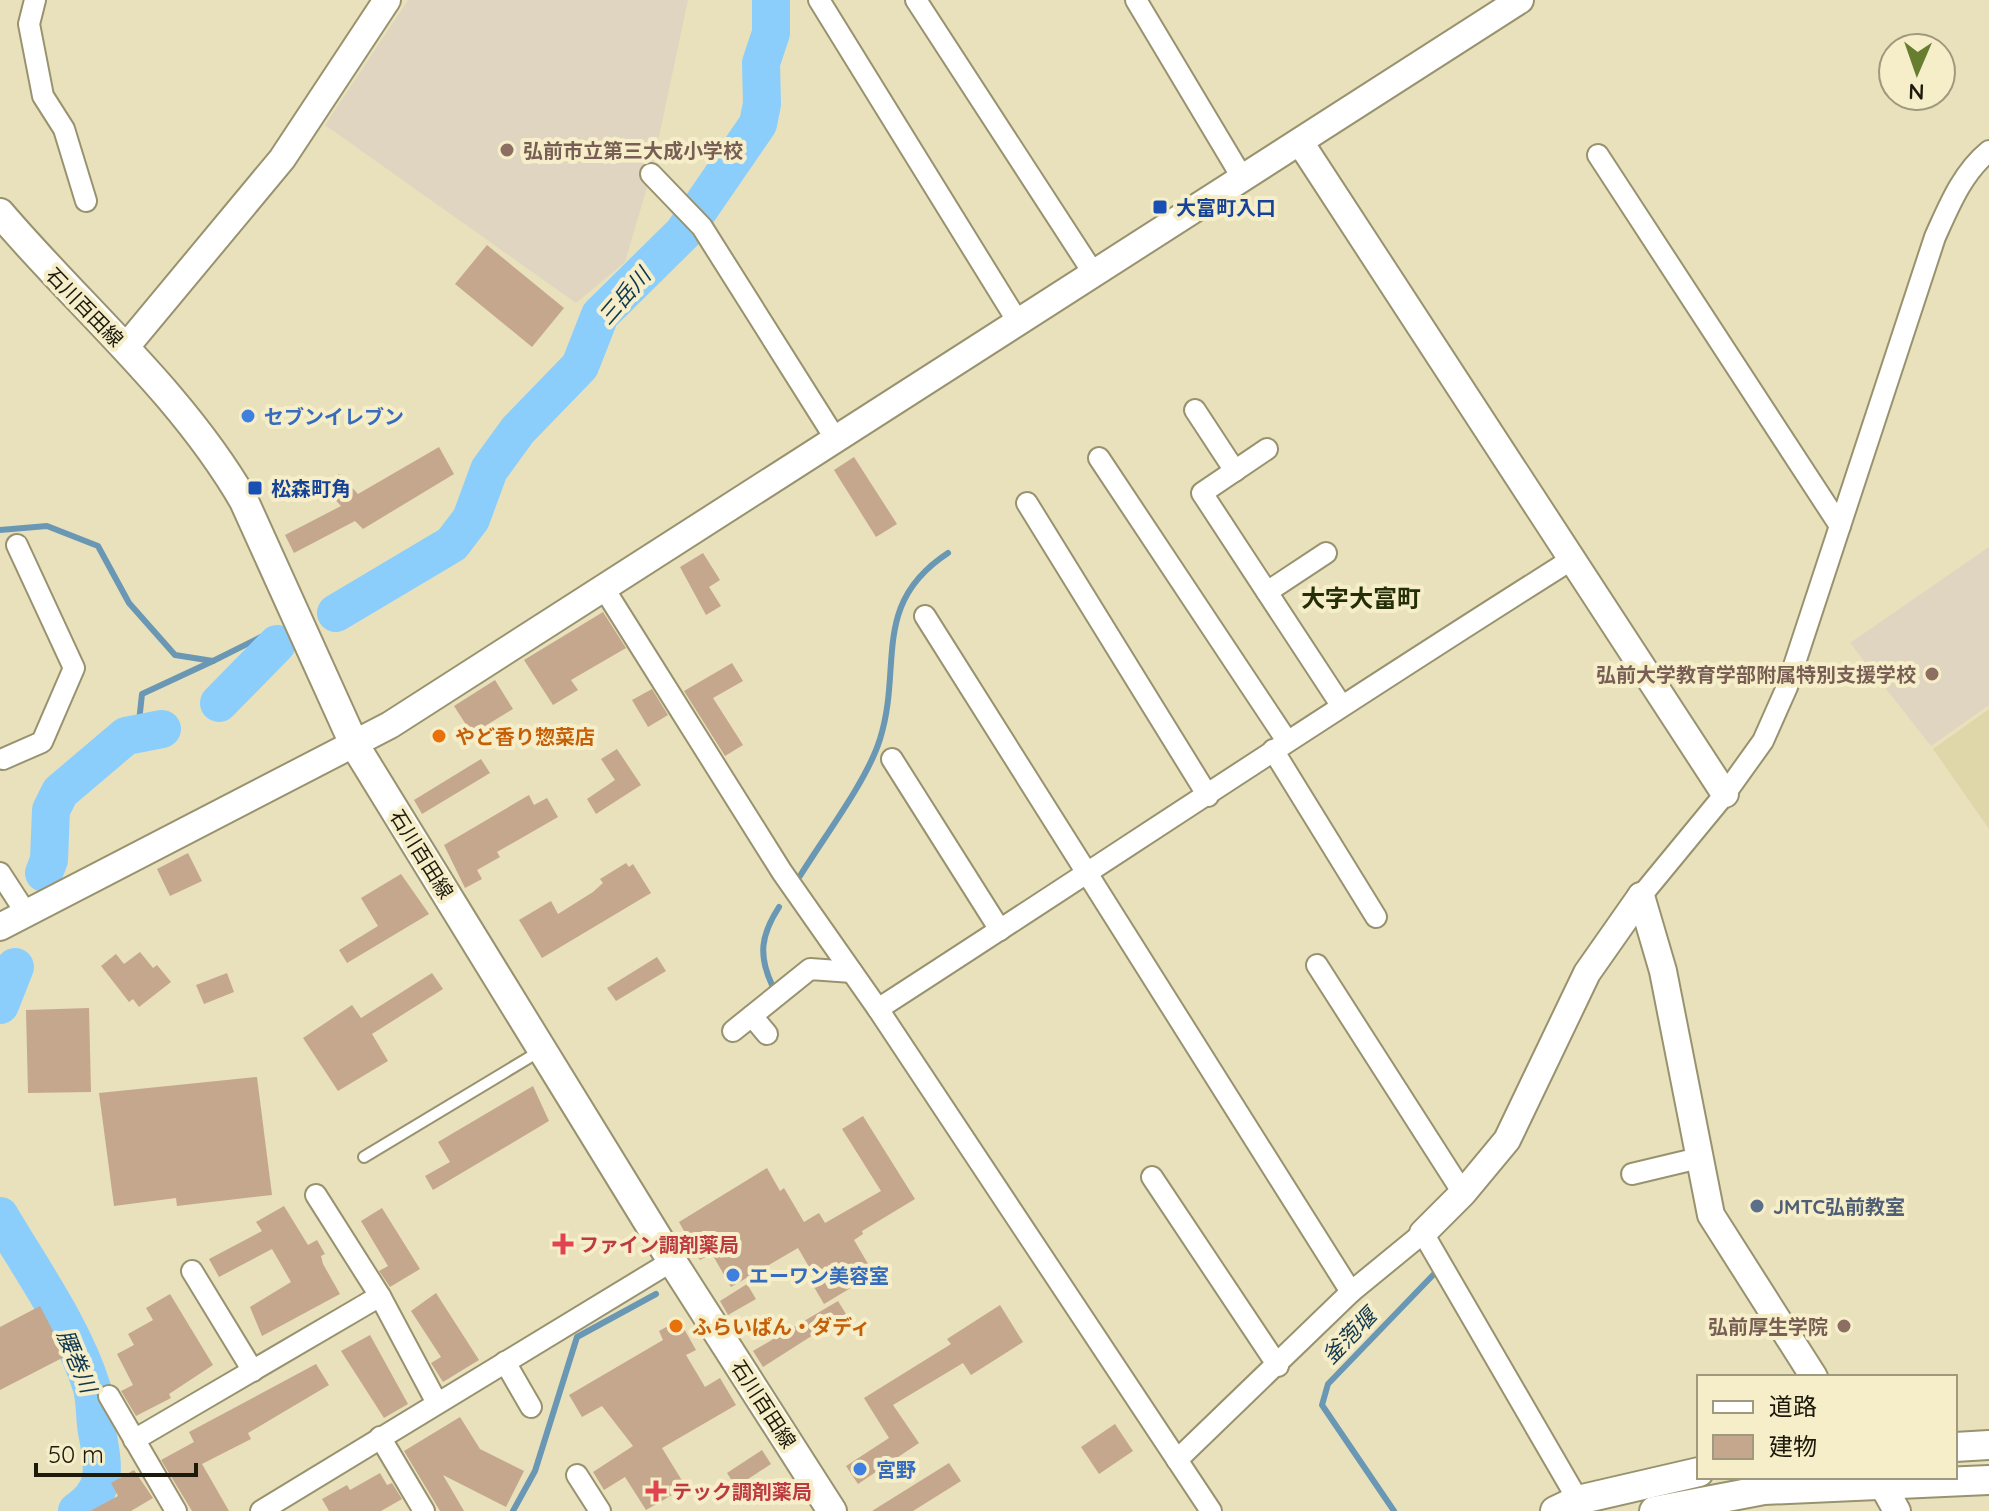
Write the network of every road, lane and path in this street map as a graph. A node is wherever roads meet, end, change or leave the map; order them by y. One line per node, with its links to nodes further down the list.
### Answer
1 (35, 0): 12 (street)
2 (387, 0): 16 (street)
3 (819, 0): 15 (street)
4 (916, 0): 14 (street)
5 (1136, 0): 11 (street)
6 (1520, 0): 7 (street)
7 (1300, 142): 11 (street); 26 (street)
8 (1989, 151): 23 (street)
9 (1598, 155): 23 (street)
10 (651, 174): 18 (street)
11 (1243, 179): 14 (street)
12 (86, 201)
13 (0, 213): 16 (main road, 石川百田線)
14 (1094, 274): 15 (street)
15 (1018, 322): 18 (street)
16 (125, 348): 31 (main road, 石川百田線)
17 (1195, 410): 21 (street)
18 (835, 438): 27 (street)
19 (1267, 449): 21 (street)
20 (1099, 458): 32 (street)
21 (1235, 471): 28 (street)
22 (1027, 503): 36 (street)
23 (1840, 526): 35 (street)
24 (17, 545): 33 (street)
25 (1326, 553): 28 (street)
26 (1574, 558): 30 (street); 35 (street)
27 (603, 587): 31 (street); 45 (street)
28 (1267, 592): 30 (street)
29 (925, 616): 38 (street)
30 (1341, 705): 32 (street)
31 (354, 744): 40 (street); 50 (main road, 石川百田線)
32 (1280, 746): 36 (street); 41 (street)
33 (1, 758)
34 (892, 759): 43 (street)
35 (1725, 794): 39 (street)
36 (1208, 796): 38 (street)
37 (0, 873): 40 (street)
38 (1088, 873): 43 (street); 60 (street)
39 (1641, 896): 52 (street); 55 (street)
40 (26, 913): 42 (street)
41 (1376, 917)
42 (0, 927)
43 (1000, 930): 46 (street)
44 (1317, 965): 55 (street)
45 (852, 972): 46 (street); 47 (street)
46 (878, 1009): 73 (street)
47 (752, 1016): 48 (street); 49 (street)
48 (733, 1031)
49 (767, 1034)
50 (543, 1049): 51 (lane); 58 (main road, 石川百田線)
51 (364, 1157)
52 (1699, 1158): 53 (street); 65 (street)
53 (1632, 1174)
54 (1152, 1177): 63 (street)
55 (1463, 1193): 57 (street)
56 (316, 1195): 61 (street)
57 (1423, 1233): 60 (street); 78 (street)
58 (672, 1261): 62 (street); 83 (main road, 石川百田線)
59 (192, 1271): 64 (street)
60 (1351, 1292): 63 (street)
61 (380, 1296): 64 (street); 67 (street)
62 (505, 1362): 67 (street); 68 (street)
63 (1278, 1366): 73 (street)
64 (253, 1371): 70 (street)
65 (1813, 1375)
66 (109, 1396): 70 (street)
67 (437, 1403): 69 (street)
68 (531, 1407)
69 (380, 1437): 80 (street); 81 (street)
70 (134, 1440): 79 (street)
71 (1989, 1445): 72 (main road)
72 (1957, 1447)
73 (1177, 1460): 84 (street)
74 (1697, 1472): 78 (main road)
75 (577, 1475): 82 (street)
76 (1880, 1480): 77 (main road); 85 (main road); 86 (street)
77 (1989, 1480)
78 (1567, 1505)
79 (176, 1511)
80 (261, 1511)
81 (424, 1511)
82 (600, 1511)
83 (832, 1511)
84 (1211, 1511)
85 (1654, 1511)
86 (1897, 1511)

